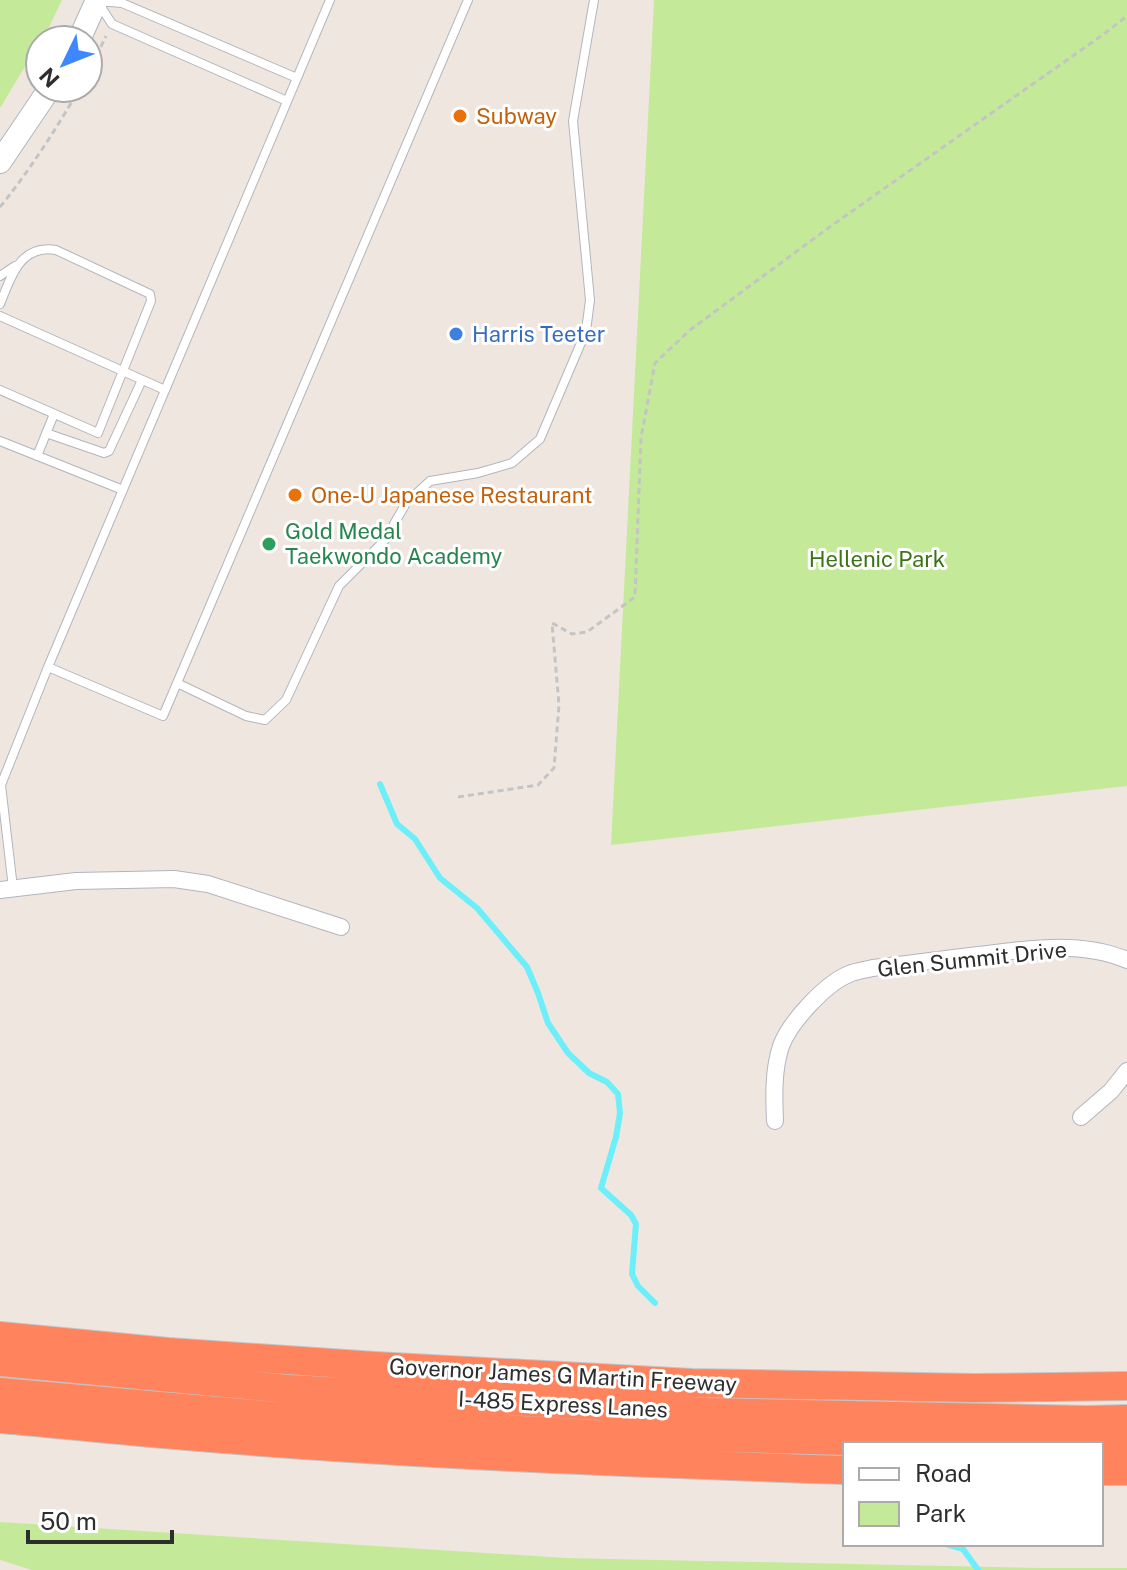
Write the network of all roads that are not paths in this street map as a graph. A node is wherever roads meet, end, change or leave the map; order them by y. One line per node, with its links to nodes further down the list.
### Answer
1 (96, 0): 5 (main road); 6 (lane); 7 (lane)
2 (330, 0): 6 (lane)
3 (468, 0): 24 (lane)
4 (594, 0): 24 (lane)
5 (86, 24)
6 (297, 78): 7 (lane)
7 (287, 101): 17 (lane)
8 (39, 104): 9 (main road)
9 (0, 162)
10 (16, 266): 11 (lane); 12 (lane); 14 (lane)
11 (0, 276)
12 (0, 304)
13 (0, 316): 14 (lane)
14 (124, 372): 15 (lane); 18 (lane)
15 (142, 380): 17 (lane); 19 (lane)
16 (0, 390): 18 (lane)
17 (165, 390): 22 (lane)
18 (54, 414): 19 (lane)
19 (46, 433): 21 (lane)
20 (0, 441): 21 (lane)
21 (37, 456): 22 (lane)
22 (123, 490): 23 (lane)
23 (48, 667): 24 (lane); 25 (lane)
24 (177, 683)
25 (6, 889): 26 (street)
26 (341, 927)
27 (1127, 960): 30 (street, Glen Summit Drive)
28 (1127, 1071): 29 (street)
29 (1081, 1117)
30 (775, 1121)
31 (0, 1336): 33 (highway, Governor James G Martin Freeway)
32 (0, 1362): 36 (highway, I-485 Express Lanes)
33 (1127, 1386)
34 (0, 1392): 37 (highway, I-485 Express Lanes)
35 (0, 1419): 40 (highway)
36 (1127, 1419)
37 (883, 1442)
38 (1103, 1444): 39 (highway, I-485 Express Lanes)
39 (1127, 1444)
40 (843, 1470)
41 (1103, 1471): 42 (highway)
42 (1127, 1471)

